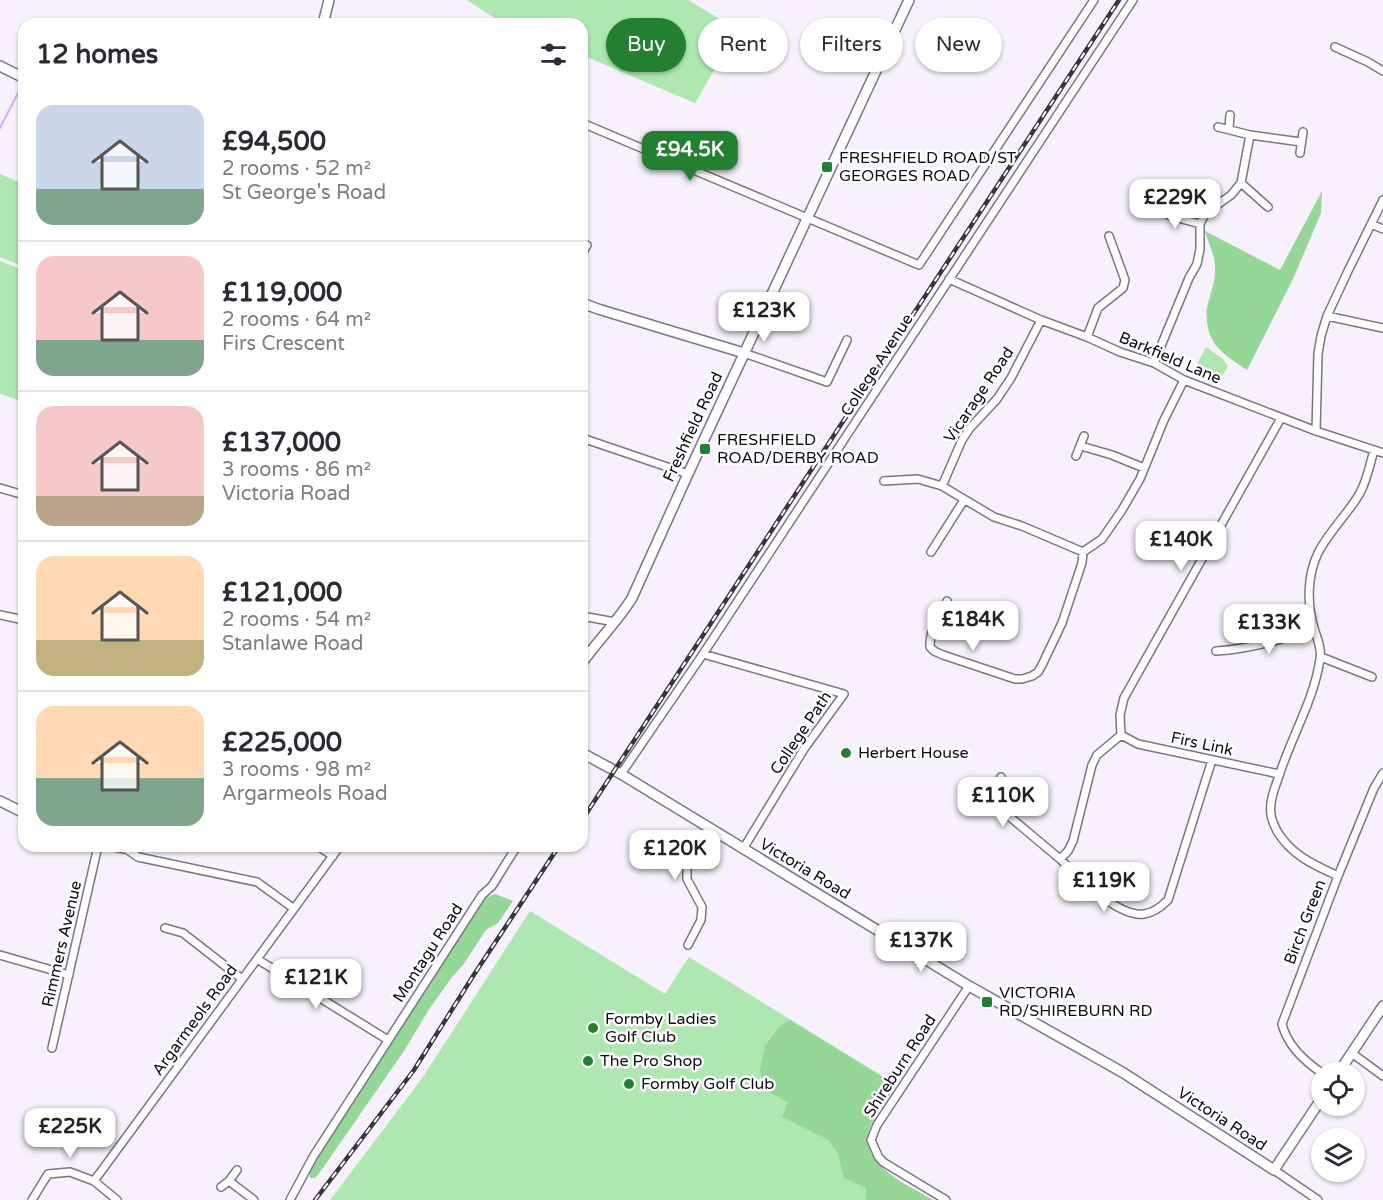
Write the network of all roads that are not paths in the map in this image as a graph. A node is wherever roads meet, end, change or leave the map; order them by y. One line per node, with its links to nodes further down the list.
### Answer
1 (330, 0): 5 (street)
2 (909, 0): 22 (street, Freshfield Road)
3 (1094, 0): 22 (street)
4 (1133, 0): 27 (street, College Avenue)
5 (325, 18)
6 (1335, 47): 8 (street)
7 (0, 66): 9 (street)
8 (1383, 71)
9 (18, 75)
10 (1230, 115): 13 (street)
11 (588, 126): 22 (street)
12 (1218, 127): 13 (street)
13 (1229, 129): 15 (street)
14 (1303, 132): 16 (street)
15 (1250, 135): 16 (street); 18 (street)
16 (1301, 142): 17 (street)
17 (1300, 153)
18 (1241, 183): 20 (street); 23 (street)
19 (1383, 201): 24 (street)
20 (1268, 207)
21 (1161, 210): 23 (street)
22 (807, 219): 34 (street, Freshfield Road)
23 (1200, 224): 35 (street)
24 (1371, 224): 25 (street); 29 (street)
25 (1383, 229)
26 (1109, 236): 32 (street)
27 (949, 279): 30 (street, Barkfield Lane); 61 (street, College Avenue)
28 (588, 305): 34 (street)
29 (1328, 316): 31 (street); 38 (street)
30 (1041, 320): 32 (street, Barkfield Lane); 48 (street, Vicarage Road)
31 (1383, 328)
32 (1087, 337): 35 (street, Barkfield Lane)
33 (847, 340): 34 (street)
34 (744, 353): 46 (street, Freshfield Road)
35 (1154, 363): 36 (street, Barkfield Lane)
36 (1184, 380): 37 (street, Barkfield Lane); 45 (street)
37 (1281, 418): 38 (street, Barkfield Lane); 65 (street)
38 (1316, 431): 42 (street, Barkfield Lane)
39 (1084, 436): 41 (street)
40 (588, 440): 46 (street)
41 (1081, 446): 44 (street); 45 (street)
42 (1374, 450): 43 (street, Barkfield Lane); 59 (street)
43 (1383, 453)
44 (1076, 456)
45 (1144, 468): 53 (street)
46 (688, 474): 58 (street, Freshfield Road)
47 (884, 481): 48 (street)
48 (942, 486): 51 (street)
49 (0, 488): 50 (street)
50 (18, 493)
51 (964, 500): 52 (street); 53 (street)
52 (931, 552)
53 (1083, 552): 54 (street)
54 (946, 601)
55 (0, 615): 57 (street)
56 (588, 617): 58 (street)
57 (18, 619)
58 (615, 622): 62 (street, Freshfield Road)
59 (1314, 628): 60 (street); 63 (street)
60 (1216, 651)
61 (703, 654): 69 (street, College Avenue); 75 (street, College Path)
62 (588, 655)
63 (1321, 657): 64 (street); 70 (street)
64 (1372, 677)
65 (1121, 735): 67 (street, Firs Link); 82 (street)
66 (588, 756): 69 (street, Victoria Road)
67 (1212, 760): 70 (street, Firs Link); 82 (street)
68 (1383, 773): 83 (street, Birch Green)
69 (621, 774): 74 (street, Victoria Road)
70 (1279, 774): 83 (street)
71 (1001, 777): 82 (street)
72 (0, 801): 73 (street)
73 (18, 810)
74 (710, 829): 75 (street, Victoria Road); 86 (street)
75 (743, 849): 91 (street, Victoria Road)
76 (97, 852): 89 (street, Rimmers Avenue)
77 (132, 852): 84 (street)
78 (327, 852): 81 (street)
79 (336, 852): 81 (street, Argarmeols Road)
80 (513, 852): 93 (street, Montagu Road)
81 (333, 856): 84 (street, Argarmeols Road)
82 (1060, 860)
83 (1338, 876): 97 (street, Birch Green)
84 (293, 908): 88 (street, Argarmeols Road)
85 (165, 928): 90 (street)
86 (688, 945)
87 (0, 955): 89 (street)
88 (256, 959): 90 (street, Argarmeols Road); 93 (street)
89 (69, 975): 94 (street, Rimmers Avenue)
90 (242, 979): 102 (street, Argarmeols Road)
91 (969, 986): 101 (street, Victoria Road); 109 (street, Shireburn Road)
92 (1383, 1006): 95 (street)
93 (388, 1040): 108 (street, Montagu Road)
94 (52, 1048)
95 (1353, 1054): 96 (street); 98 (street)
96 (1347, 1062)
97 (1311, 1063)
98 (1383, 1076)
99 (1311, 1114): 101 (street)
100 (237, 1170): 103 (street)
101 (1274, 1170): 110 (street, Victoria Road)
102 (94, 1181): 105 (street); 106 (street)
103 (229, 1181): 104 (street); 107 (street)
104 (221, 1187)
105 (32, 1200)
106 (117, 1200)
107 (254, 1200)
108 (290, 1200)
109 (946, 1200)
110 (1318, 1200)

